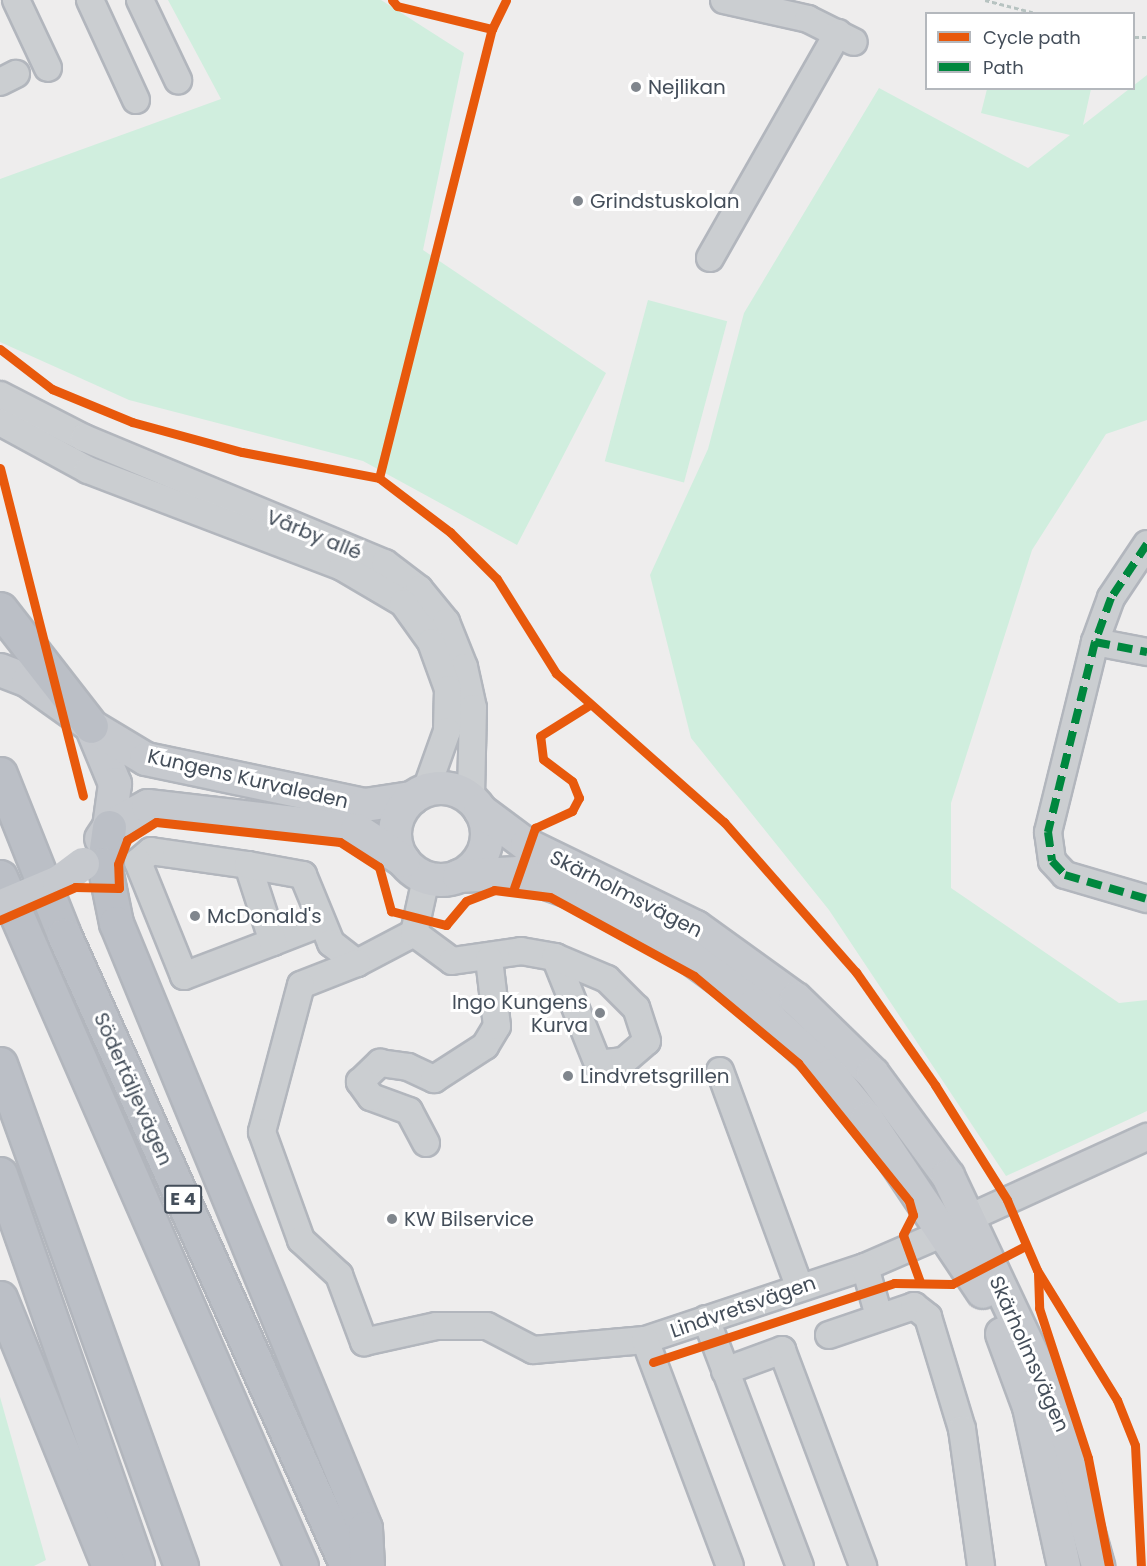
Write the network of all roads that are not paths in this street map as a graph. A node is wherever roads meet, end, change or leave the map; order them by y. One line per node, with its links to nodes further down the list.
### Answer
1 (16, 0): 5 (street)
2 (90, 0): 7 (street)
3 (140, 0): 6 (street)
4 (724, 0): 8 (street)
5 (48, 68)
6 (178, 80)
7 (136, 100)
8 (710, 258)
9 (0, 395): 19 (street, Vårby allé)
10 (0, 422): 18 (street, Vårby allé)
11 (1147, 544): 13 (street)
12 (0, 609): 16 (highway)
13 (1095, 642): 14 (street); 25 (street)
14 (1147, 652)
15 (1, 671): 16 (main road, Kungens Kurvaleden)
16 (91, 726): 18 (main road, Kungens Kurvaleden); 20 (main road)
17 (0, 774): 51 (highway, Södertäljevägen / E 4)
18 (419, 794): 19 (main road); 22 (main road)
19 (475, 805): 23 (main road); 38 (main road, Skärholmsvägen)
20 (109, 828): 22 (main road, Kungens Kurvaleden); 26 (main road, bridge); 52 (highway)
21 (248, 865): 27 (street); 29 (street); 29 (street)
22 (415, 870): 23 (main road); 28 (street)
23 (459, 876): 38 (main road, Skärholmsvägen)
24 (0, 877): 50 (highway)
25 (1147, 899)
26 (0, 907)
27 (322, 924): 29 (street); 32 (street)
28 (414, 933): 31 (street); 32 (street)
29 (273, 942)
30 (555, 957): 31 (street)
31 (489, 959): 36 (street)
32 (357, 963): 45 (street, Lindvretsvägen)
33 (0, 1064): 49 (highway)
34 (720, 1071): 40 (street)
35 (1147, 1137): 38 (street, Lindvretsvägen)
36 (426, 1143)
37 (0, 1174): 48 (highway)
38 (958, 1225): 39 (street, Lindvretsvägen); 57 (main road, Skärholmsvägen); 58 (main road, Skärholmsvägen)
39 (865, 1267): 40 (street, Lindvretsvägen); 42 (street)
40 (799, 1286): 43 (street, Lindvretsvägen)
41 (0, 1298): 47 (highway)
42 (879, 1316): 44 (street); 56 (street)
43 (706, 1319): 45 (street, Lindvretsvägen); 46 (street)
44 (829, 1335)
45 (645, 1340): 53 (street)
46 (725, 1371): 54 (street); 55 (street)
47 (109, 1566)
48 (137, 1566)
49 (181, 1566)
50 (301, 1566)
51 (347, 1566)
52 (368, 1566)
53 (730, 1566)
54 (800, 1566)
55 (863, 1566)
56 (981, 1566)
57 (1064, 1566)
58 (1098, 1566)

